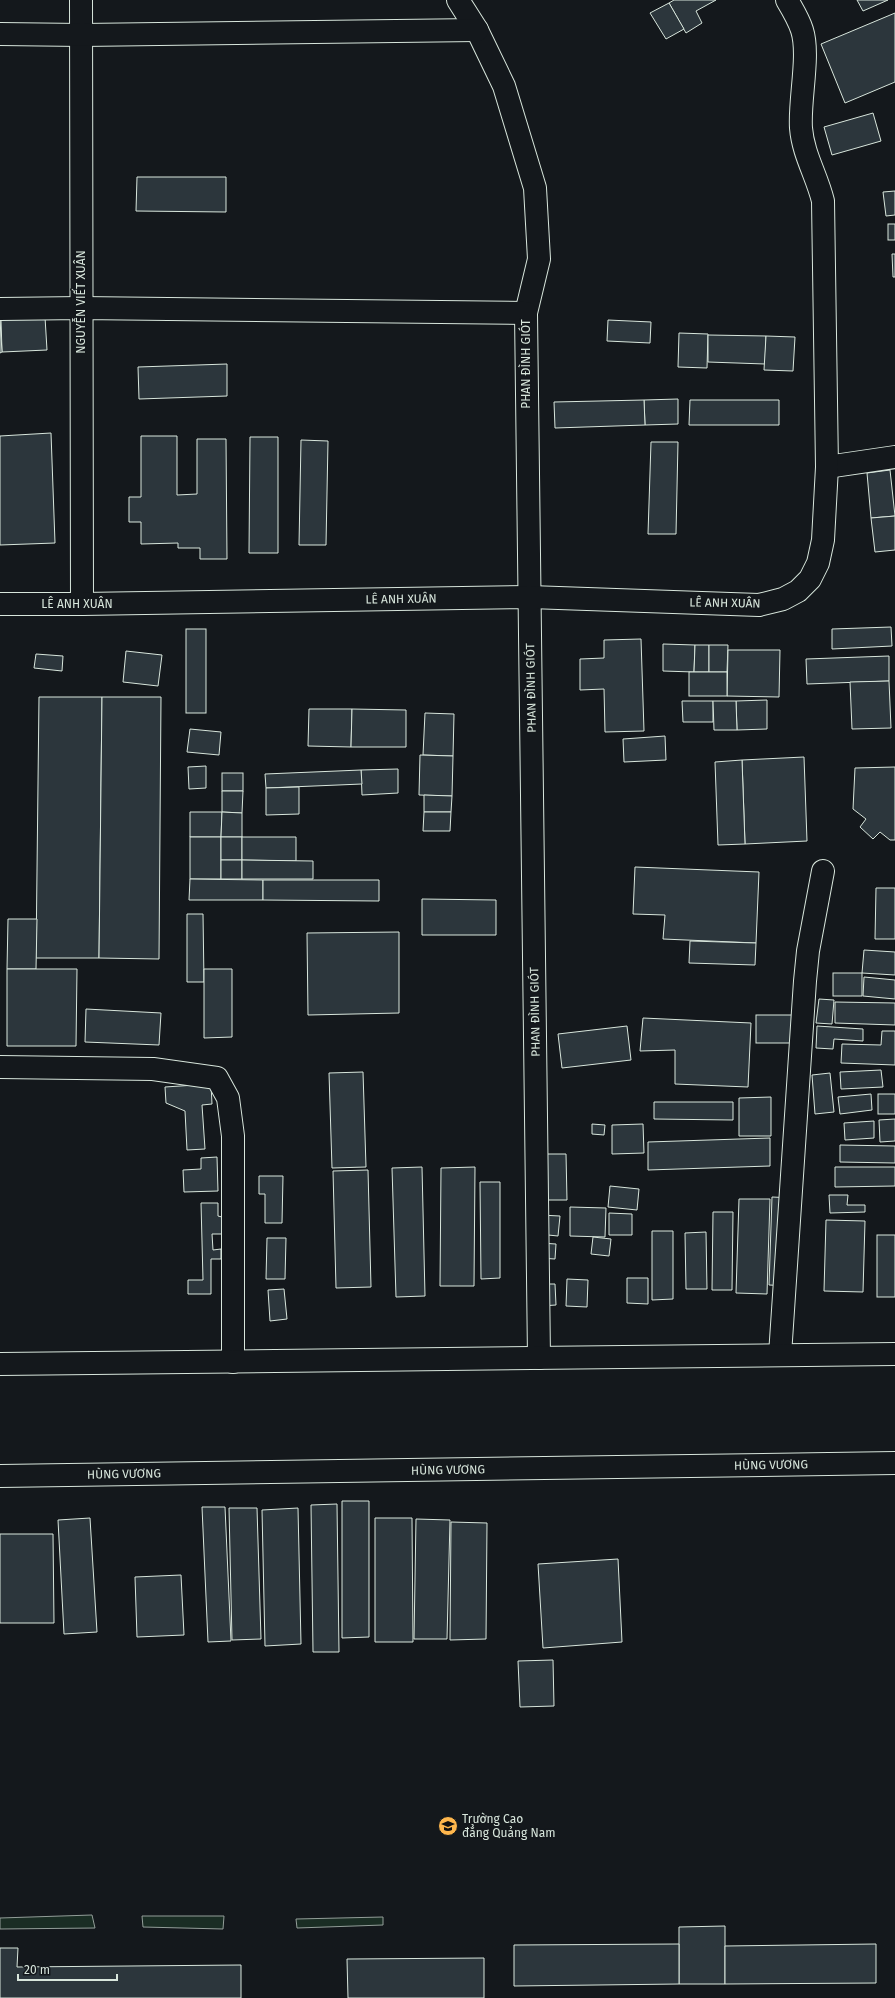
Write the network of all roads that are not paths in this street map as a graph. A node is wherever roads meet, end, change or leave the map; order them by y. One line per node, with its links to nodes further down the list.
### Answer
1 (81, 0): 6 (street, NGUYỄN VIẾT XUÂN)
2 (458, 0): 4 (street, PHAN ĐÌNH GIÓT)
3 (787, 0): 11 (street)
4 (477, 30): 6 (street); 9 (street, PHAN ĐÌNH GIÓT)
5 (0, 34): 6 (street)
6 (82, 35): 7 (street, NGUYỄN VIẾT XUÂN)
7 (81, 308): 8 (street); 9 (street); 14 (street, NGUYỄN VIẾT XUÂN)
8 (0, 309)
9 (526, 313): 12 (street, PHAN ĐÌNH GIÓT)
10 (895, 457): 11 (street)
11 (827, 467): 12 (street, LÊ ANH XUÂN)
12 (530, 597): 14 (street, LÊ ANH XUÂN); 19 (street, PHAN ĐÌNH GIÓT)
13 (0, 604): 14 (street, LÊ ANH XUÂN)
14 (82, 604)
15 (823, 872): 18 (street)
16 (0, 1067): 20 (street)
17 (895, 1354): 18 (street)
18 (780, 1355): 19 (street)
19 (539, 1358): 20 (street)
20 (233, 1362): 21 (street)
21 (0, 1364)
22 (895, 1463): 23 (street, HÙNG VƯƠNG)
23 (0, 1476)

